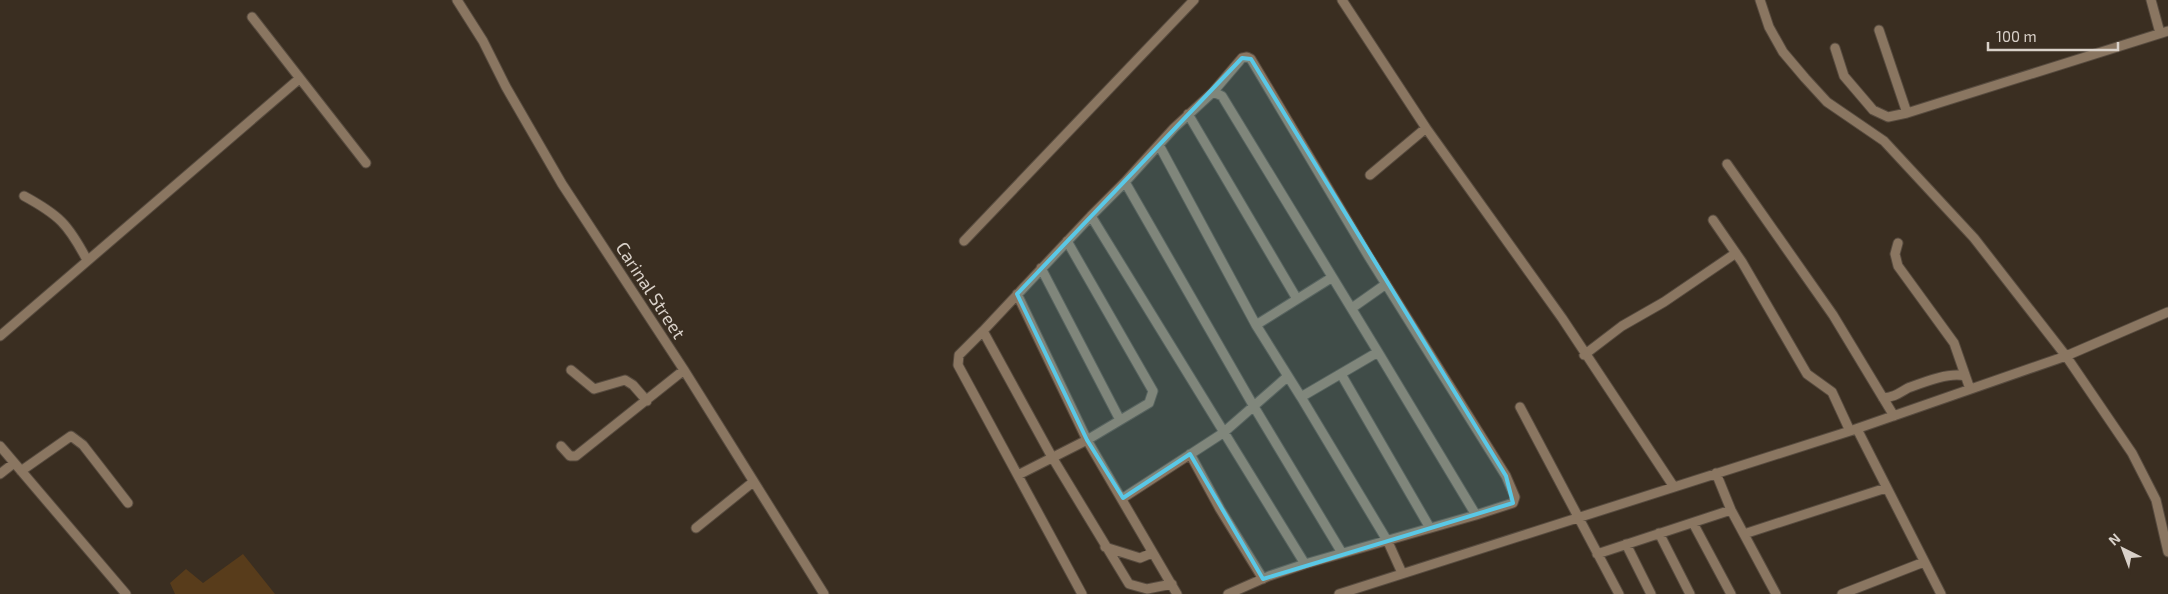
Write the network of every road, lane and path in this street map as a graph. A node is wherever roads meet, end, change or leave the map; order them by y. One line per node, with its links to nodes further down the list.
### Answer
1 (457, 0): 42 (street, Carinal Street)
2 (1194, 0): 23 (street)
3 (1342, 0): 14 (street)
4 (1760, 0): 40 (street)
5 (2151, 0): 8 (street)
6 (252, 17): 10 (street)
7 (1879, 30): 12 (street)
8 (2164, 32): 12 (street)
9 (1835, 48): 12 (street)
10 (300, 79): 16 (street); 27 (street)
11 (1214, 92): 13 (street); 29 (street); 30 (street)
12 (1907, 113)
13 (1188, 114): 15 (street); 32 (street)
14 (1426, 128): 18 (street); 39 (street)
15 (1159, 145): 19 (street); 35 (street)
16 (366, 163)
17 (1727, 164): 48 (street)
18 (1370, 176)
19 (1125, 182): 21 (street); 50 (street)
20 (24, 196): 27 (street)
21 (1092, 216): 24 (street); 55 (street)
22 (1713, 220): 26 (street)
23 (964, 241)
24 (1067, 241): 28 (street); 53 (street)
25 (1898, 242): 44 (street)
26 (1736, 254): 39 (street); 54 (street)
27 (87, 260): 37 (street)
28 (1041, 268): 31 (street); 53 (street)
29 (1331, 278): 32 (street); 33 (street)
30 (1386, 284): 33 (street); 72 (street)
31 (1017, 294): 36 (street); 56 (street)
32 (1297, 299): 35 (street)
33 (1352, 308): 38 (street)
34 (2168, 312): 40 (street)
35 (1256, 325): 45 (street)
36 (982, 332): 60 (street); 65 (street)
37 (0, 336)
38 (1378, 352): 43 (street); 72 (street)
39 (1584, 354): 67 (street)
40 (2066, 356): 46 (street); 82 (street)
41 (571, 370): 49 (street)
42 (684, 370): 49 (street); 66 (street, Carinal Street)
43 (1341, 374): 47 (street); 76 (street)
44 (1965, 376): 46 (street); 48 (street)
45 (1287, 377): 47 (street); 50 (street)
46 (1970, 389): 52 (street)
47 (1301, 397): 79 (street)
48 (1883, 398): 52 (street)
49 (647, 401): 58 (street)
50 (1253, 405): 55 (street); 84 (street)
51 (1520, 407): 73 (street)
52 (1894, 416): 54 (street)
53 (1120, 420): 56 (street)
54 (1853, 430): 63 (street); 68 (street)
55 (1223, 433): 59 (street); 87 (street)
56 (1087, 440): 60 (street); 69 (street)
57 (0, 446): 61 (street)
58 (560, 446)
59 (1190, 454): 69 (street); 89 (street)
60 (1052, 457): 65 (street); 81 (street)
61 (14, 462): 62 (street); 64 (street)
62 (21, 471): 70 (street); 92 (street)
63 (1716, 473): 67 (street); 71 (street)
64 (0, 474)
65 (1018, 475): 94 (street)
66 (753, 482): 75 (street); 93 (street, Carinal Street)
67 (1674, 487): 73 (street)
68 (1886, 488): 78 (street); 86 (street)
69 (1123, 498): 83 (street)
70 (128, 503)
71 (1732, 510): 74 (street); 78 (street)
72 (1476, 515): 76 (street)
73 (1579, 518): 85 (street); 88 (street)
74 (1693, 523): 77 (street); 101 (street)
75 (696, 528)
76 (1430, 528): 79 (street)
77 (1659, 533): 80 (street); 100 (street)
78 (1744, 534): 102 (street)
79 (1388, 542): 84 (street); 88 (street)
80 (1626, 544): 85 (street); 99 (street)
81 (1105, 547): 83 (street); 90 (street)
82 (2168, 552)
83 (1152, 553): 90 (street)
84 (1342, 553): 87 (street)
85 (1597, 554): 98 (street)
86 (1924, 562): 103 (street); 104 (street)
87 (1305, 564): 89 (street)
88 (1402, 573): 91 (street)
89 (1263, 579): 96 (street)
90 (1172, 584): 95 (street)
91 (1361, 591): 97 (street)
92 (126, 594)
93 (824, 594)
94 (1082, 594)
95 (1177, 594)
96 (1228, 594)
97 (1339, 594)
98 (1618, 594)
99 (1651, 594)
100 (1690, 594)
101 (1731, 594)
102 (1776, 594)
103 (1842, 594)
104 (1941, 594)

